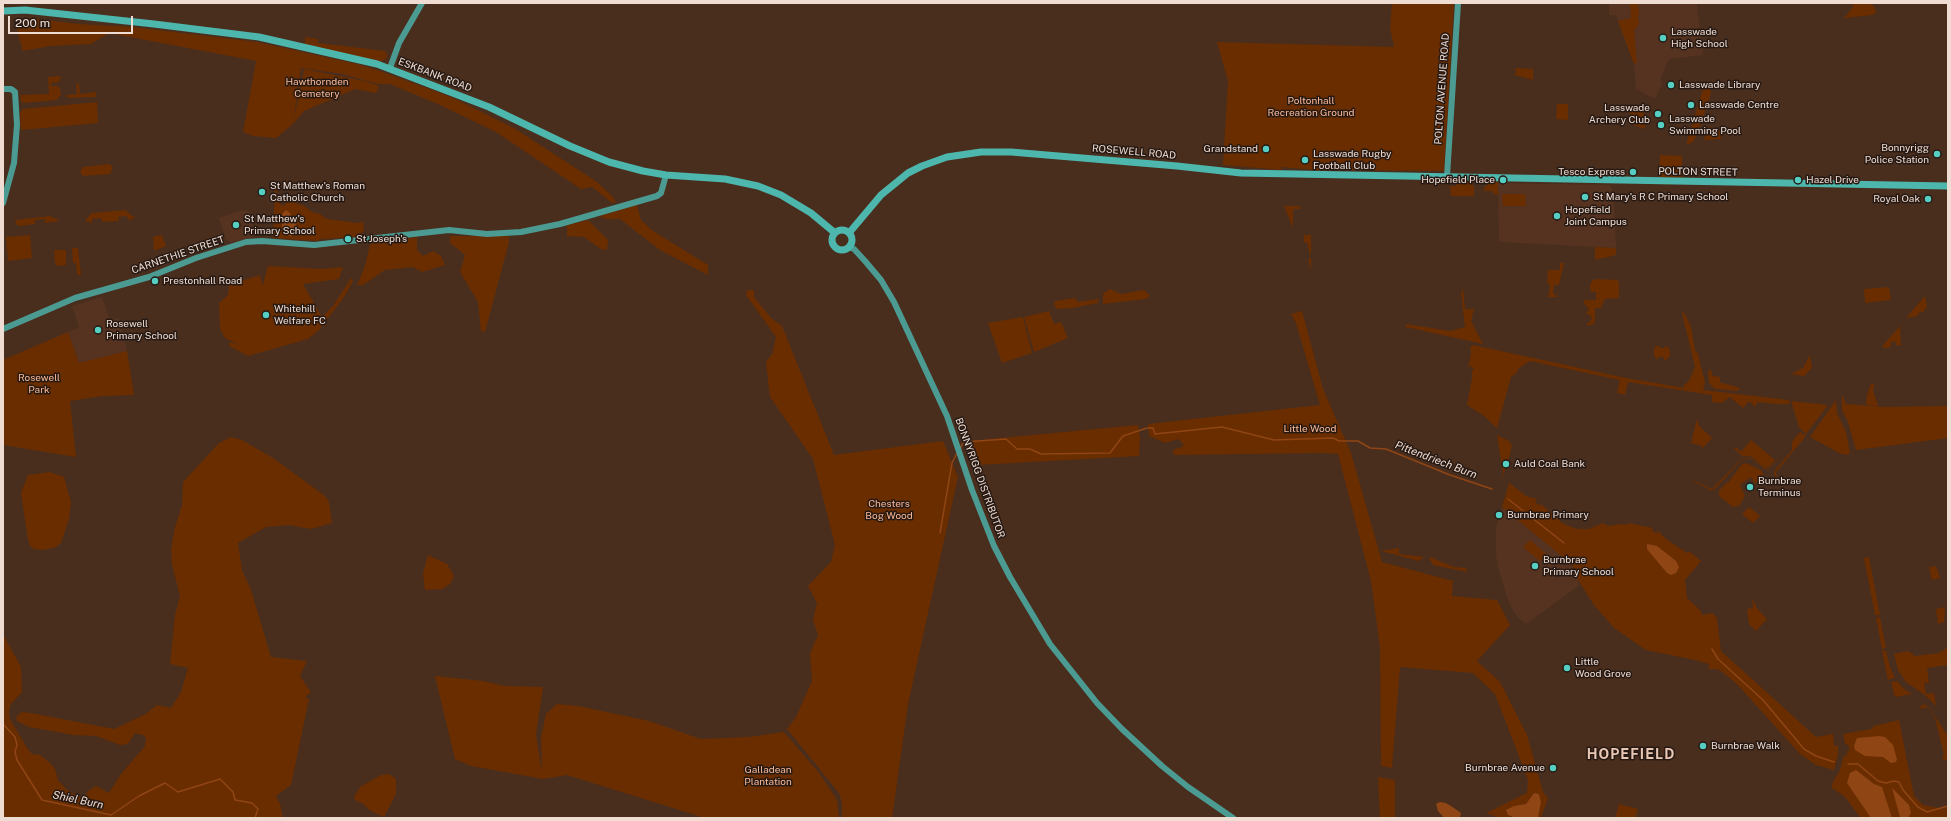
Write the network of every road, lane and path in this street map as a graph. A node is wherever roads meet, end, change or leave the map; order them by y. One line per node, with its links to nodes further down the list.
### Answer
1 (422, 3): 4 (street)
2 (1458, 3): 7 (street, POLTON AVENUE ROAD)
3 (3, 11): 4 (main road, ESKBANK ROAD)
4 (390, 68): 6 (main road, ESKBANK ROAD)
5 (3, 89): 9 (street)
6 (666, 175): 10 (main road, ESKBANK ROAD); 13 (street, CARNETHIE STREET)
7 (1447, 176): 8 (main road, POLTON STREET); 11 (main road, ROSEWELL ROAD)
8 (1948, 186)
9 (3, 203)
10 (835, 233): 11 (main road); 12 (main road)
11 (849, 233): 12 (main road)
12 (849, 247): 14 (street, BONNYRIGG DISTRIBUTOR)
13 (3, 330)
14 (1233, 818)

